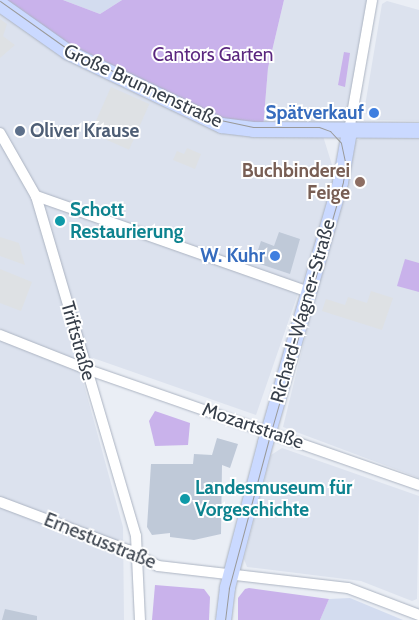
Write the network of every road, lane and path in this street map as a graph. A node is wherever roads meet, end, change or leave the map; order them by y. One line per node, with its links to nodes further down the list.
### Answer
1 (372, 0): 3 (street, Richard-Wagner-Straße)
2 (0, 4): 3 (street, Große Brunnenstraße)
3 (349, 130): 4 (street, Große Brunnenstraße); 7 (street, Richard-Wagner-Straße)
4 (419, 130)
5 (0, 133): 6 (street, Triftstraße)
6 (36, 196): 7 (street); 9 (street, Triftstraße)
7 (308, 292): 10 (street, Richard-Wagner-Straße)
8 (0, 335): 9 (street, Mozartstraße)
9 (86, 369): 10 (street, Mozartstraße); 13 (street, Triftstraße)
10 (268, 431): 11 (street, Mozartstraße); 14 (street, Richard-Wagner-Straße)
11 (419, 485)
12 (0, 502): 13 (street, Ernestusstraße)
13 (140, 556): 14 (street, Ernestusstraße); 16 (street, Triftstraße)
14 (231, 573): 15 (street, Ernestusstraße); 17 (street, Richard-Wagner-Straße)
15 (419, 615)
16 (140, 620)
17 (223, 620)

